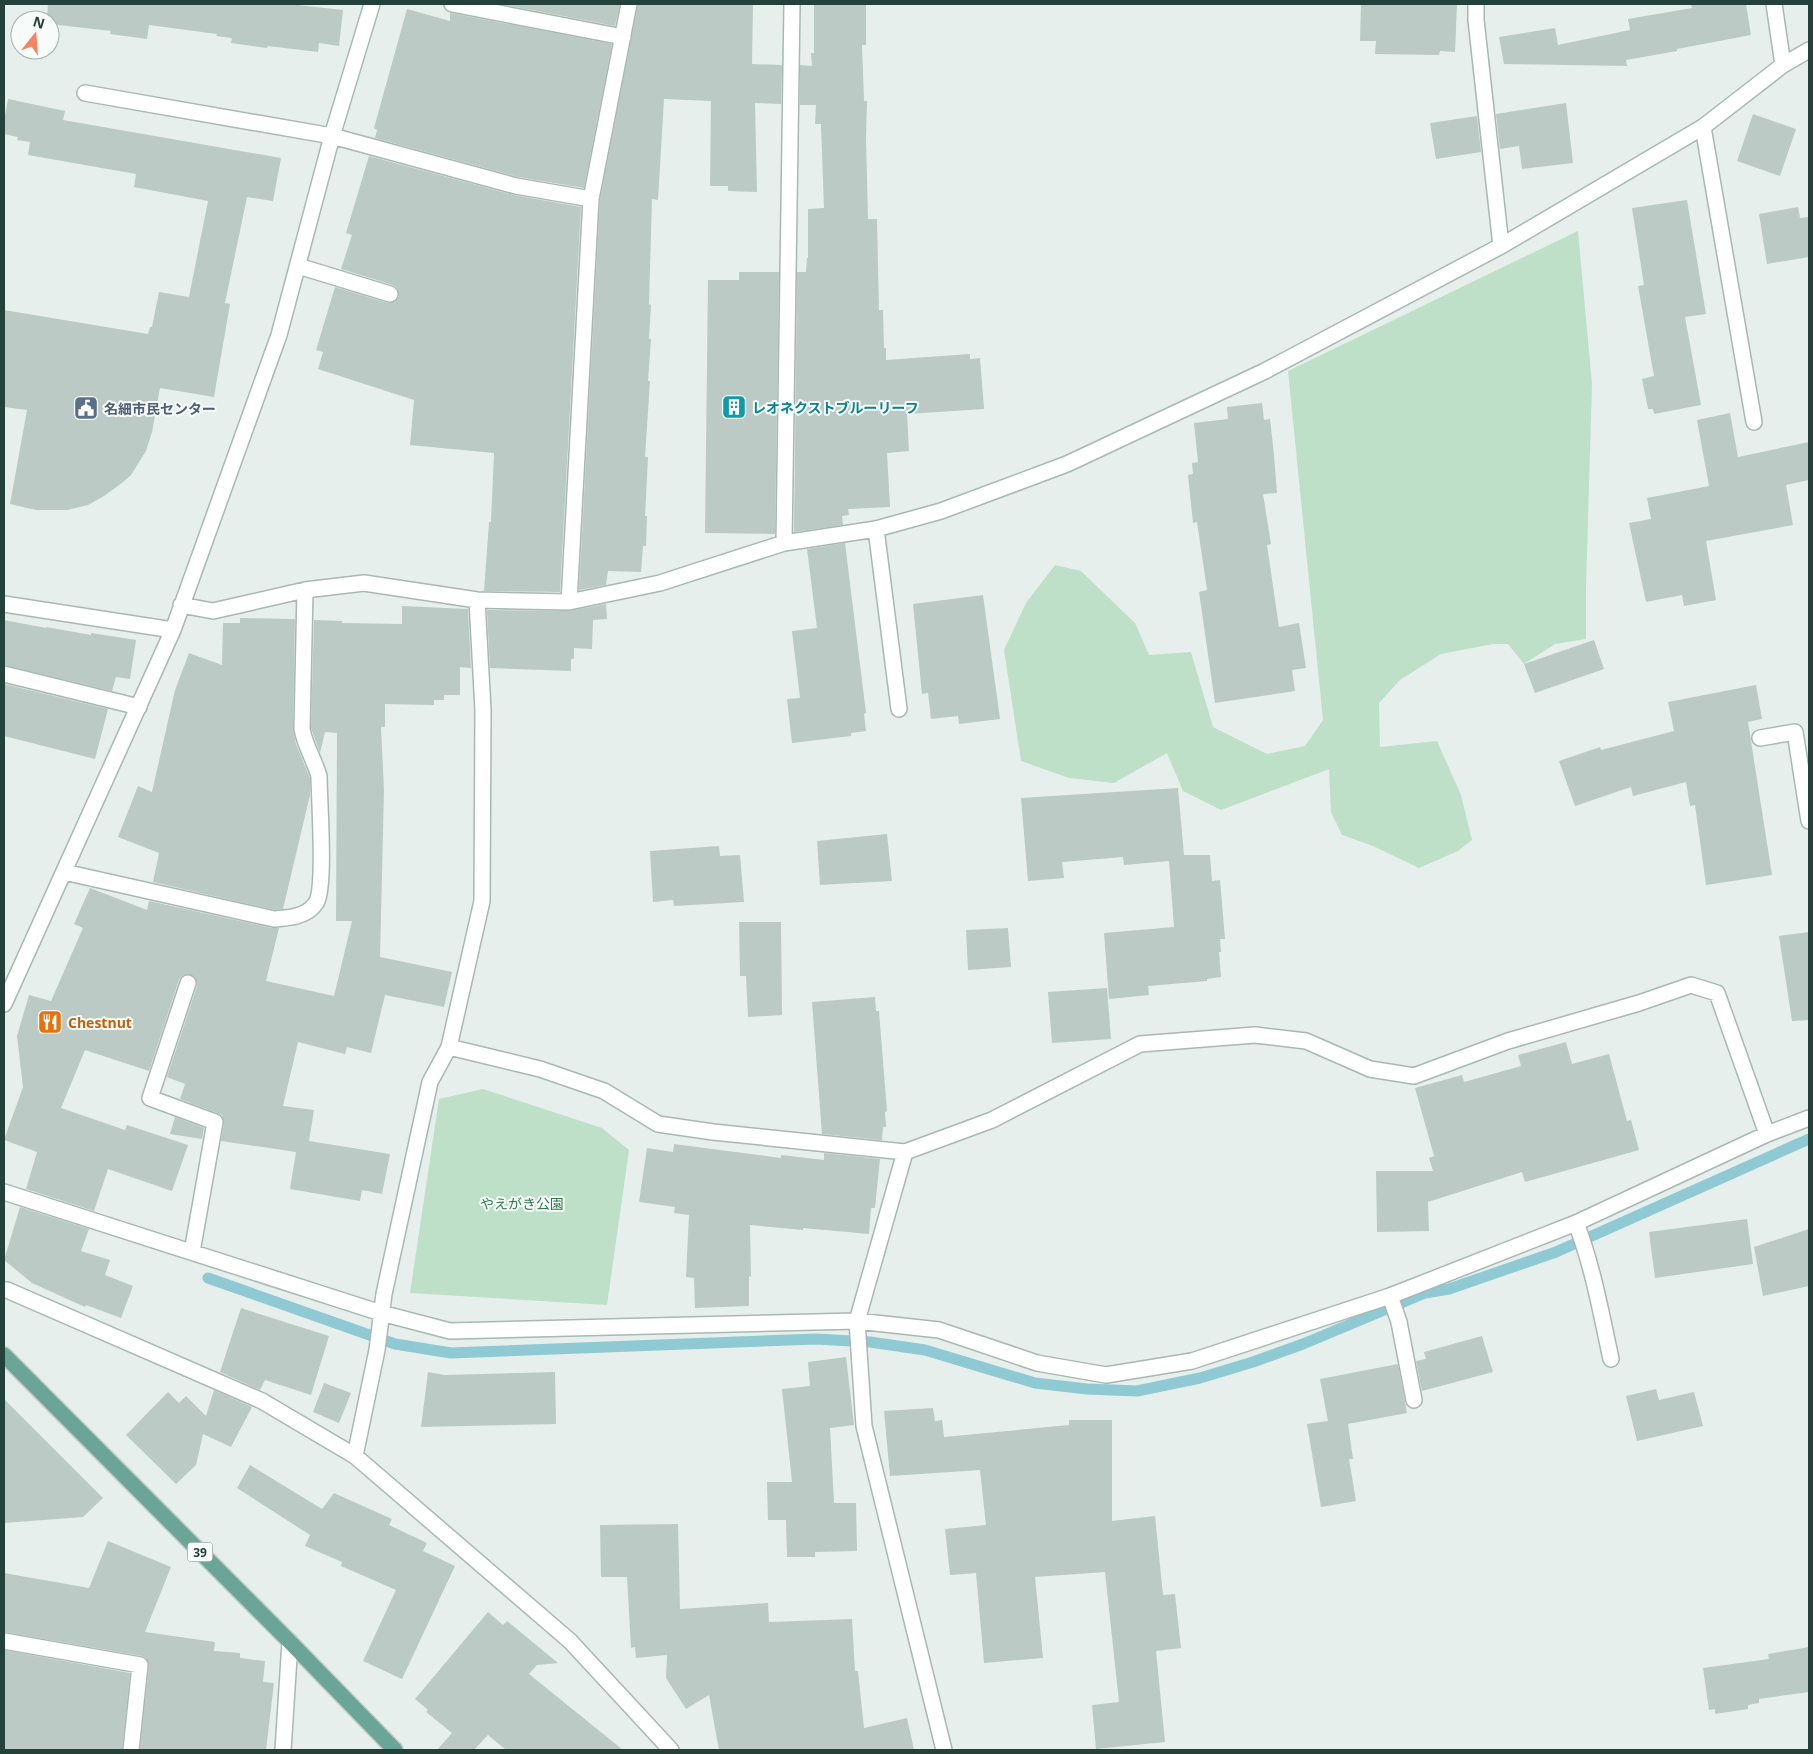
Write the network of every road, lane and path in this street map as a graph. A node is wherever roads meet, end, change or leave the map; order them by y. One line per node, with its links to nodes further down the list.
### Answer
1 (372, 4): 12 (street)
2 (452, 4): 7 (street)
3 (629, 4): 7 (street)
4 (792, 4): 19 (street)
5 (1476, 4): 14 (street)
6 (1774, 4): 9 (street)
7 (623, 37): 13 (street)
8 (1809, 50): 9 (street)
9 (1783, 65): 11 (street)
10 (85, 94): 12 (street)
11 (1703, 127): 14 (street); 17 (street)
12 (332, 136): 13 (street); 15 (street)
13 (591, 199): 22 (street)
14 (1501, 246): 18 (street)
15 (298, 266): 16 (street); 24 (street)
16 (390, 294)
17 (1754, 422)
18 (876, 530): 19 (street); 28 (street)
19 (784, 543): 22 (street)
20 (305, 590): 21 (street); 24 (street); 31 (street)
21 (477, 600): 22 (street); 34 (street)
22 (569, 602)
23 (4, 604): 25 (street)
24 (181, 605): 25 (street)
25 (173, 630): 27 (street)
26 (4, 674): 27 (street)
27 (138, 707): 31 (street)
28 (899, 709)
29 (1760, 738): 30 (street)
30 (1809, 821)
31 (64, 872): 33 (street)
32 (188, 983): 40 (street)
33 (4, 1004)
34 (449, 1047): 37 (street); 43 (street)
35 (1809, 1118): 36 (street)
36 (1767, 1134): 37 (street); 39 (street)
37 (905, 1152): 44 (street)
38 (4, 1192): 40 (street)
39 (1576, 1223): 42 (street); 46 (street)
40 (192, 1252): 43 (street)
41 (4, 1290): 48 (street)
42 (1390, 1296): 44 (street); 47 (street)
43 (380, 1320): 44 (street); 48 (street)
44 (858, 1321): 55 (street)
45 (4, 1354): 50 (main road, 39)
46 (1611, 1359)
47 (1414, 1400)
48 (355, 1456): 54 (street)
49 (4, 1641): 51 (street)
50 (290, 1642): 52 (street); 53 (main road, 39)
51 (131, 1750)
52 (283, 1750)
53 (395, 1750)
54 (671, 1750)
55 (944, 1750)

